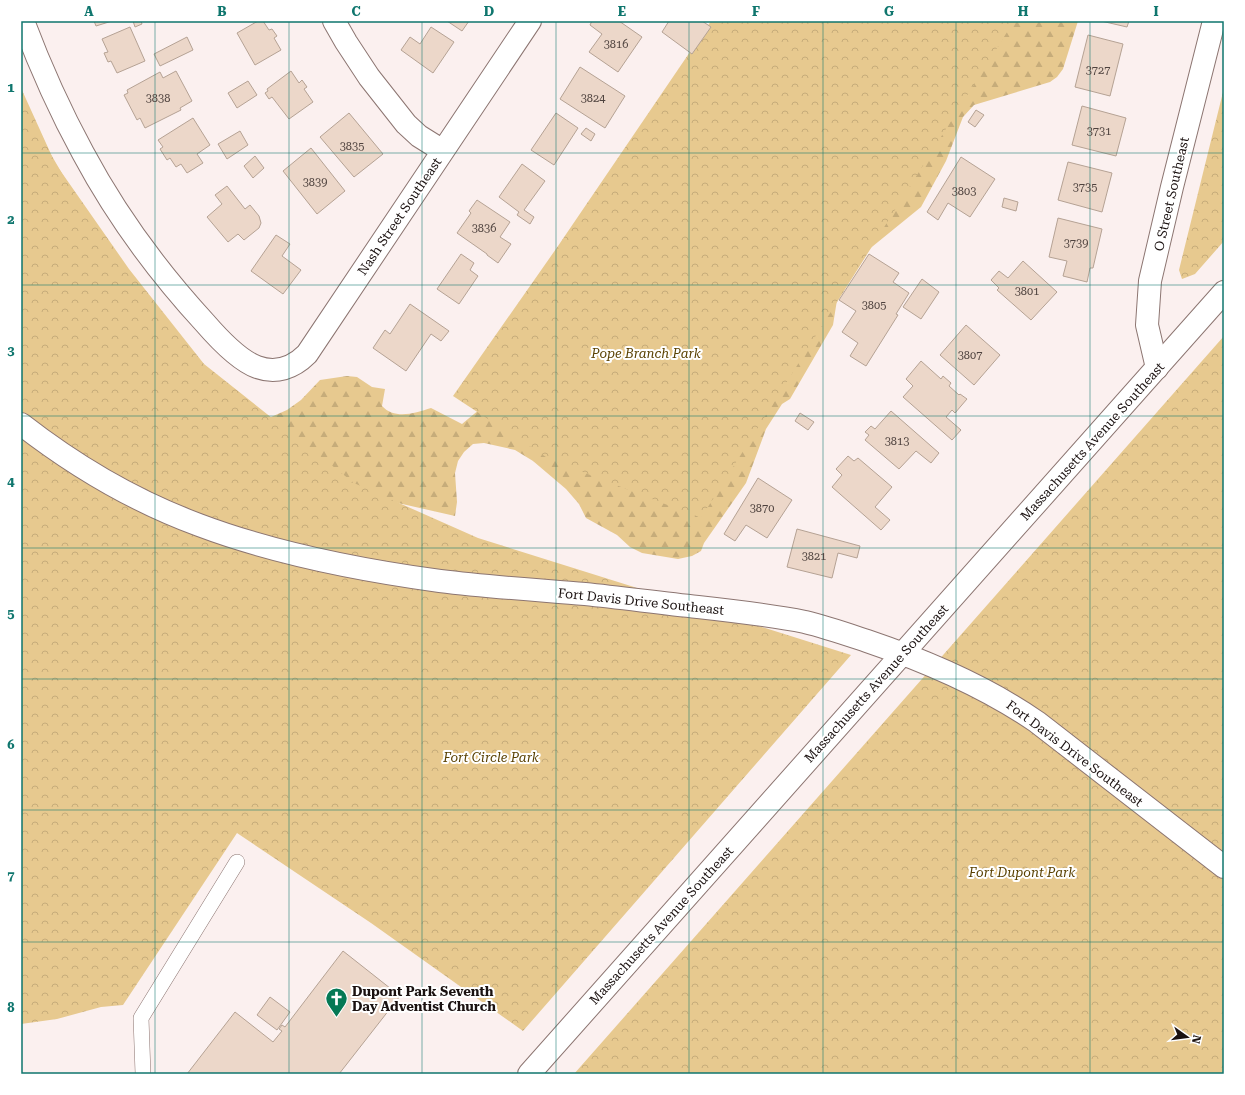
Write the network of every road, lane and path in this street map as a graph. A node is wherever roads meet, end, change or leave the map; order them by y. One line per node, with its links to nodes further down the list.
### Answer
1 (23, 21): 5 (street, Nash Street Southeast)
2 (334, 21): 5 (street)
3 (530, 21): 5 (street, Nash Street Southeast)
4 (1214, 21): 7 (street, O Street Southeast)
5 (443, 151)
6 (1224, 292): 7 (street, Massachusetts Avenue Southeast)
7 (1157, 368): 9 (street, Massachusetts Avenue Southeast)
8 (21, 424): 9 (street, Fort Davis Drive Southeast)
9 (903, 653): 11 (street, Fort Davis Drive Southeast); 13 (street, Massachusetts Avenue Southeast)
10 (237, 862): 12 (lane)
11 (1224, 867)
12 (143, 1074)
13 (529, 1074)

